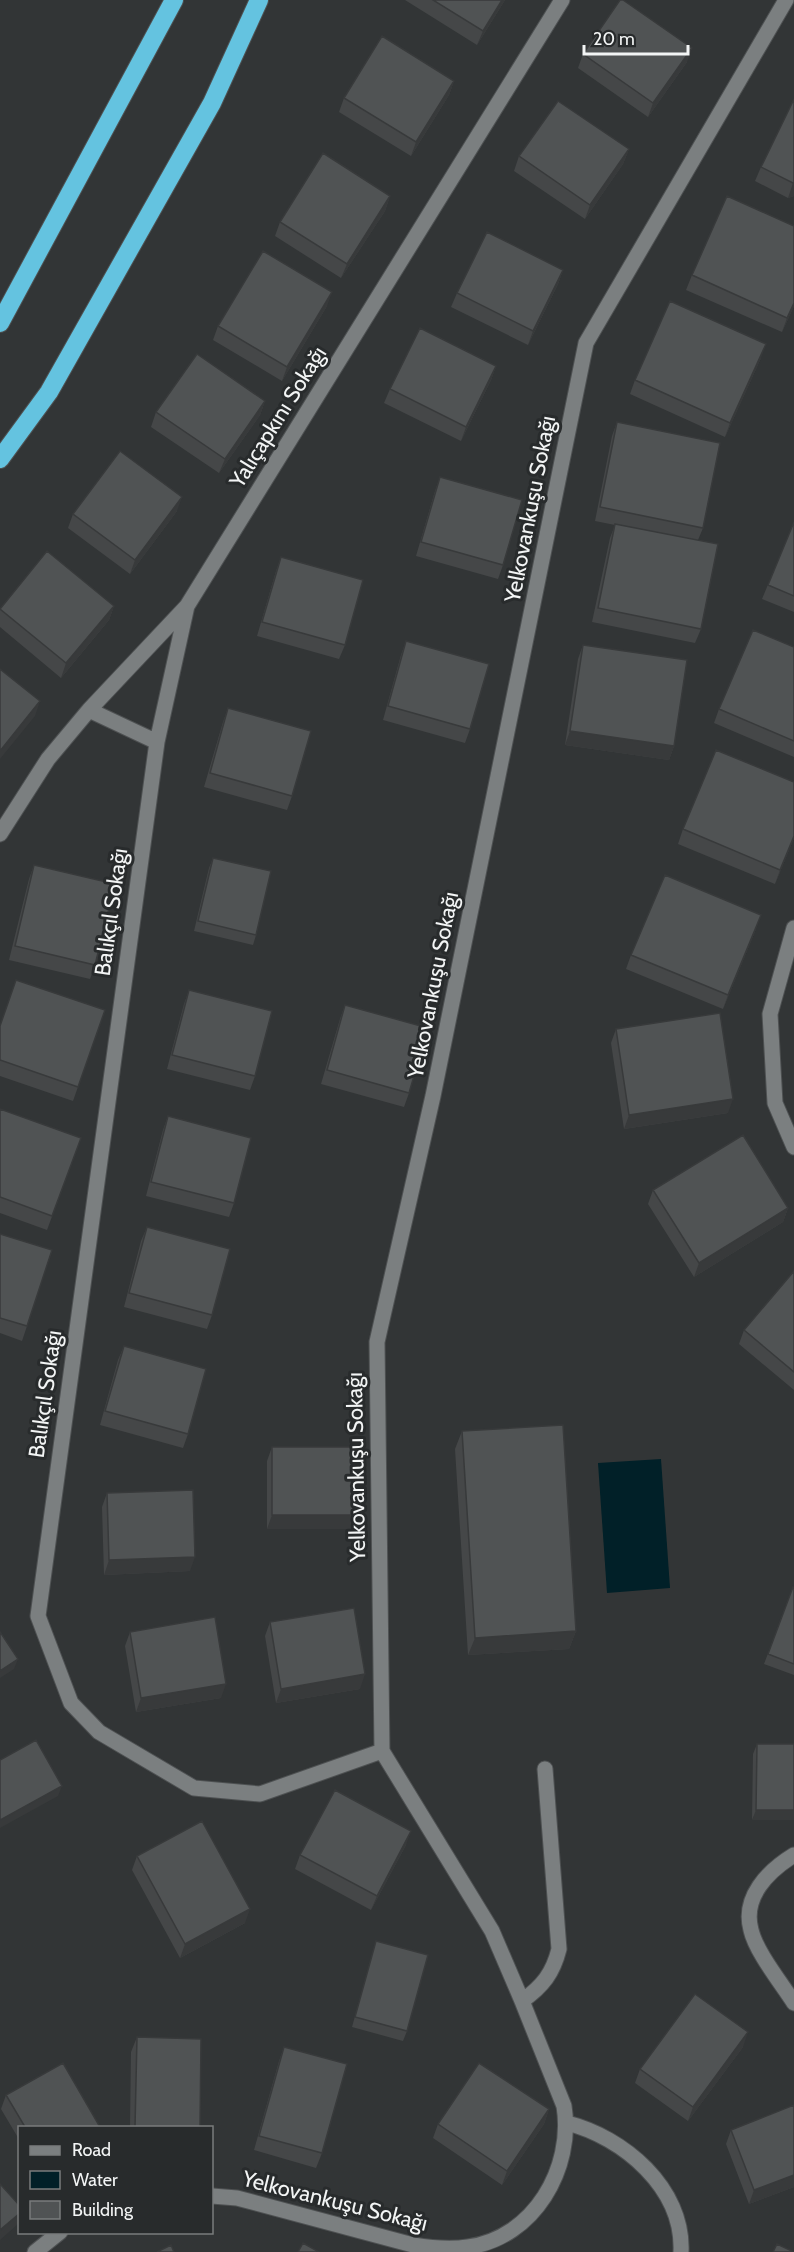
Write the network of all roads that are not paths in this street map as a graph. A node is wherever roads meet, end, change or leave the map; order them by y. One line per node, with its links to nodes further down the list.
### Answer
1 (174, 0): 5 (highway)
2 (259, 0): 6 (highway)
3 (562, 0): 7 (street, Yalıçapkını Sokağı)
4 (786, 0): 13 (street, Yelkovankuşu Sokağı)
5 (0, 323)
6 (0, 459)
7 (188, 606): 8 (street, Yalıçapkını Sokağı); 9 (street, Balıkçıl Sokağı)
8 (89, 710): 9 (street); 10 (street, Yalıçapkını Sokağı)
9 (157, 742): 13 (street, Balıkçıl Sokağı)
10 (0, 834)
11 (794, 928): 12 (street)
12 (794, 1147)
13 (382, 1750): 16 (street, Yelkovankuşu Sokağı)
14 (544, 1768): 16 (street)
15 (794, 1855): 17 (street)
16 (522, 2001): 18 (street, Yelkovankuşu Sokağı)
17 (794, 2003)
18 (567, 2123): 21 (street, Yelkovankuşu Sokağı); 23 (street)
19 (213, 2196): 21 (street, Yelkovankuşu Sokağı)
20 (57, 2234): 22 (street)
21 (435, 2251)
22 (35, 2252)
23 (681, 2252)

